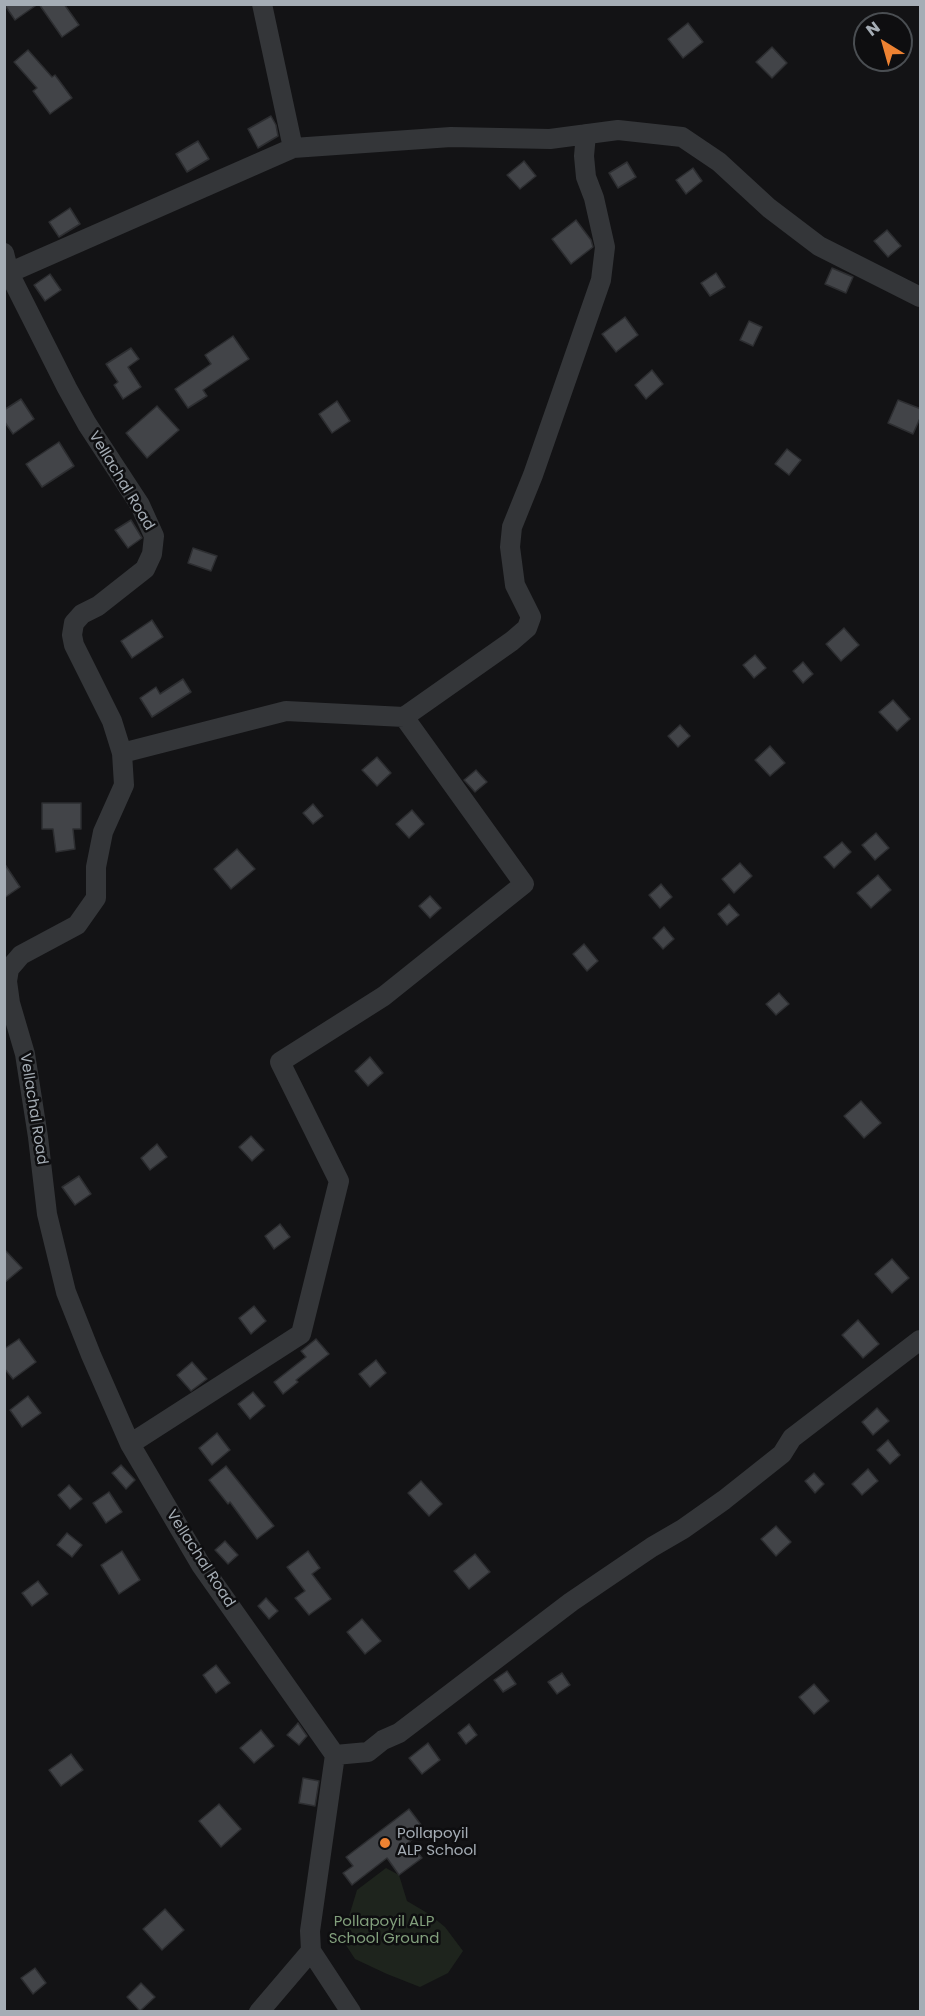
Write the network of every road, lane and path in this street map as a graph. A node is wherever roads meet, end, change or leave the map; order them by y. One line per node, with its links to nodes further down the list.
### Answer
1 (262, 4): 3 (street)
2 (586, 134): 3 (street); 6 (street); 7 (street)
3 (293, 148): 5 (street)
4 (4, 253): 5 (street, Vellachal Road)
5 (7, 274): 8 (street, Vellachal Road)
6 (921, 297)
7 (404, 717): 8 (street); 10 (street)
8 (123, 753): 10 (street, Vellachal Road)
9 (921, 1340): 11 (street)
10 (129, 1444): 11 (street, Vellachal Road)
11 (335, 1755): 12 (street)
12 (311, 1951): 13 (street); 14 (street)
13 (259, 2012)
14 (351, 2012)

